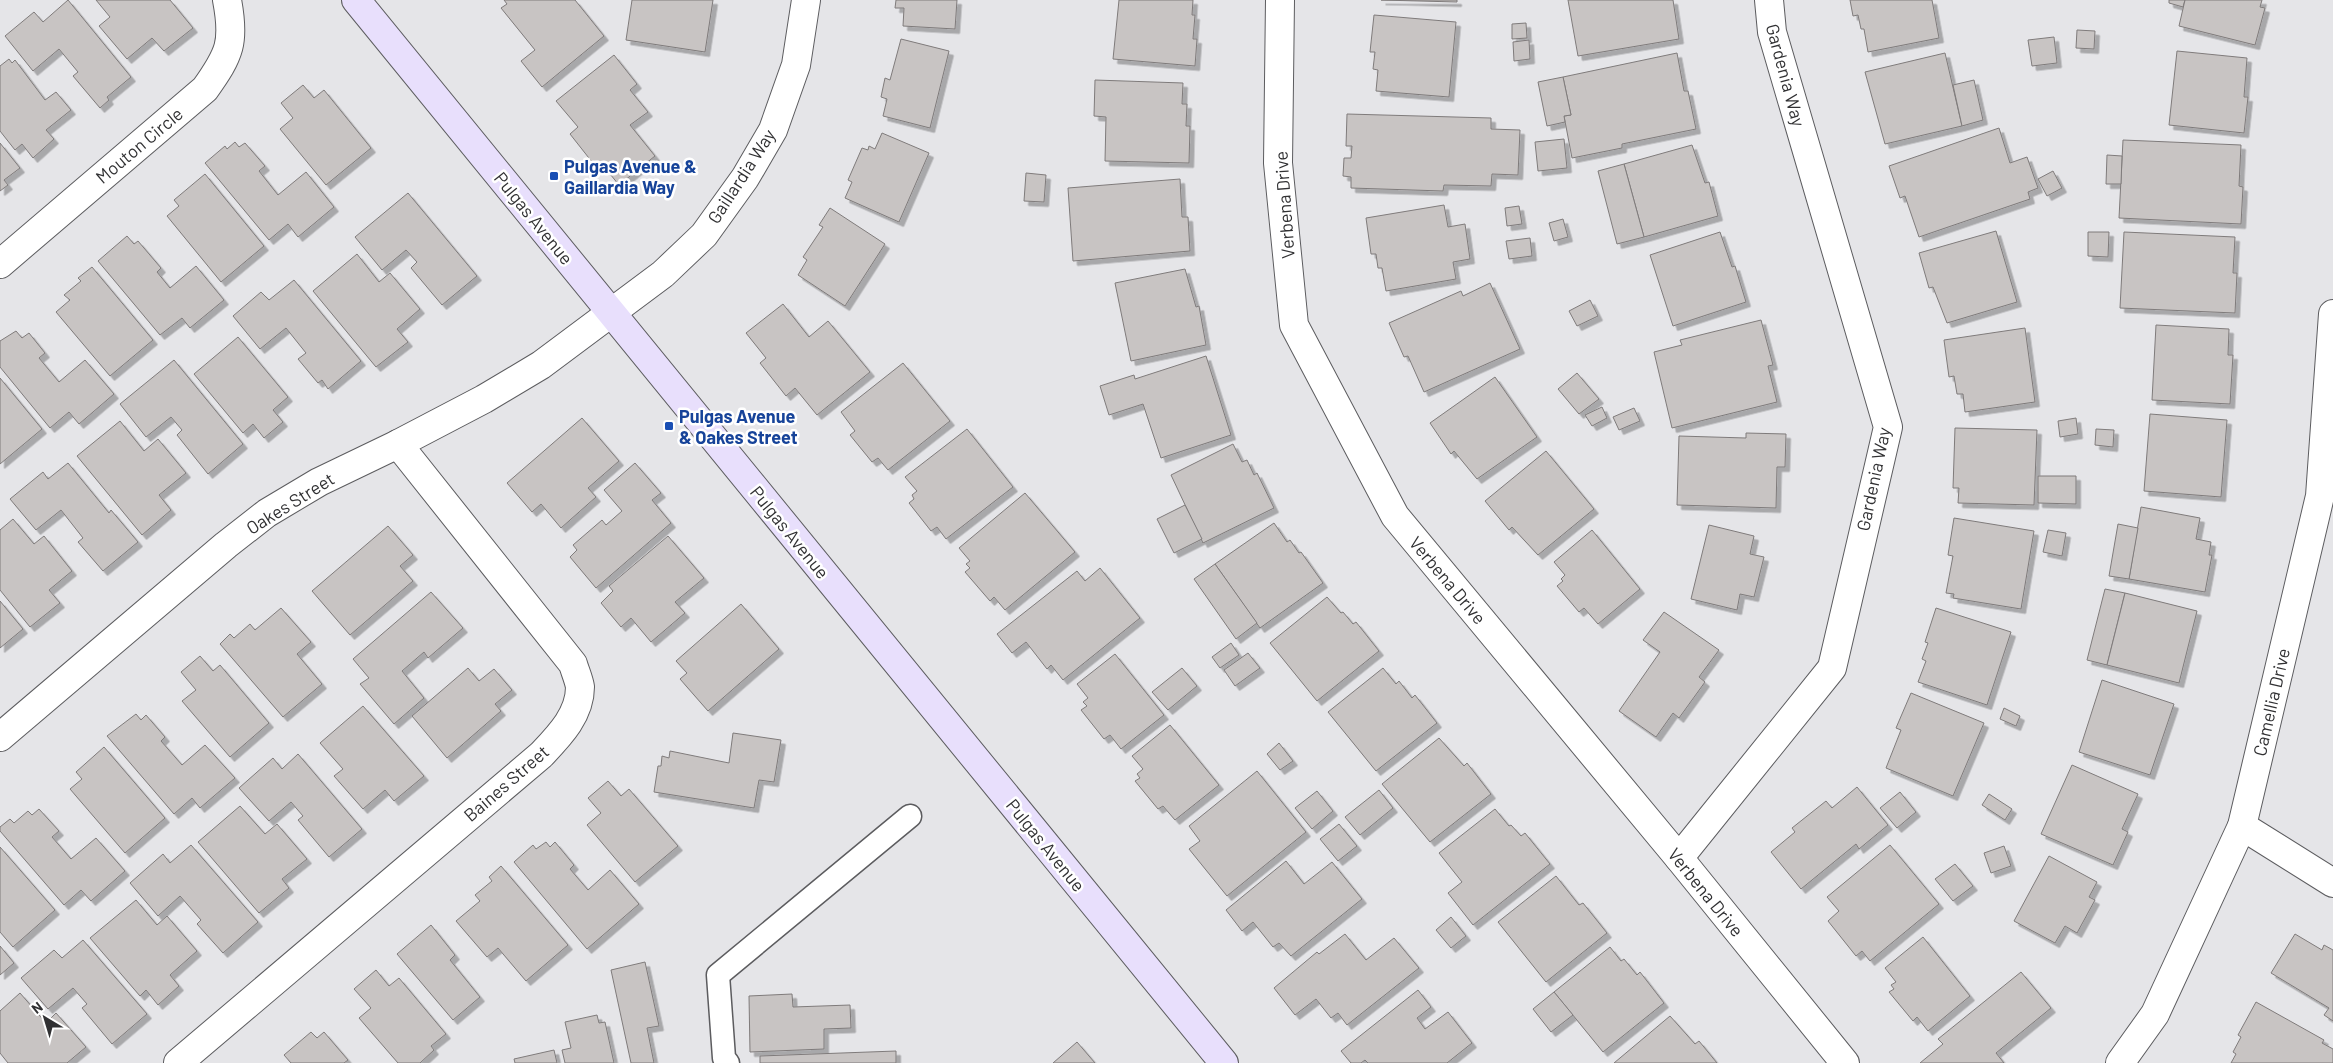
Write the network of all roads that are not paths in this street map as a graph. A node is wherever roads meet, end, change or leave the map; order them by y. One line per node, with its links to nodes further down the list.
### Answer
1 (227, 0): 6 (street, Mouton Circle)
2 (356, 0): 7 (street, Pulgas Avenue)
3 (806, 0): 7 (street, Gaillardia Way)
4 (1280, 0): 13 (street, Verbena Drive)
5 (1769, 0): 13 (street, Gardenia Way)
6 (0, 264)
7 (612, 314): 9 (street, Oakes Street); 17 (street, Pulgas Avenue)
8 (2333, 314): 12 (street, Camellia Drive)
9 (398, 444): 10 (street, Oakes Street); 16 (street, Baines Street)
10 (0, 737)
11 (910, 816): 15 (lane)
12 (2242, 826): 14 (street); 19 (street, Camellia Drive)
13 (1679, 858): 18 (street, Verbena Drive)
14 (2333, 883)
15 (723, 1061)
16 (178, 1063)
17 (1224, 1063)
18 (1845, 1063)
19 (2120, 1063)

